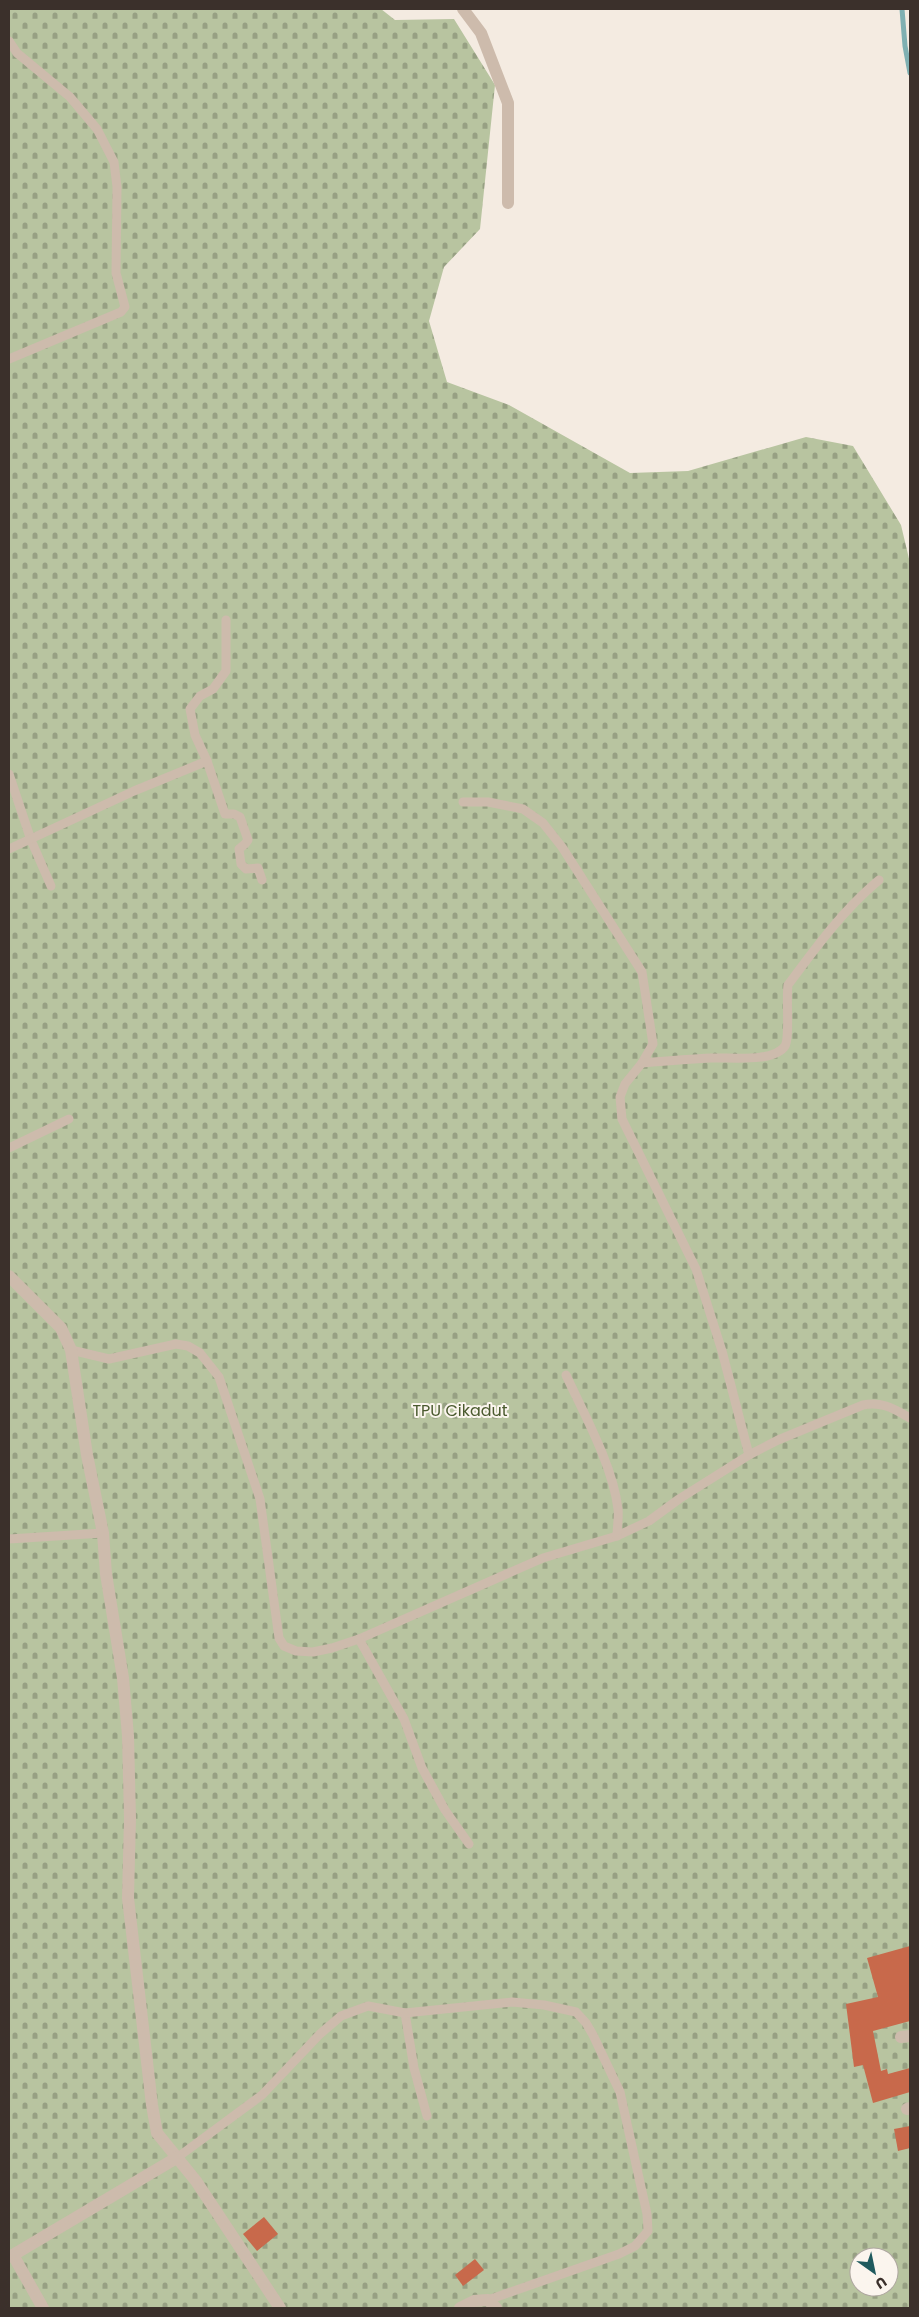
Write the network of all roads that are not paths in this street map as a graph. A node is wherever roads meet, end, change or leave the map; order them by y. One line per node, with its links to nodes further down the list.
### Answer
1 (462, 9): 3 (street)
2 (9, 41): 4 (lane)
3 (508, 203)
4 (9, 359)
5 (226, 620): 6 (lane)
6 (207, 761): 9 (lane); 11 (lane)
7 (9, 774): 9 (lane)
8 (463, 802): 14 (lane)
9 (31, 840): 10 (lane); 13 (lane)
10 (9, 849)
11 (262, 880)
12 (879, 880): 14 (lane)
13 (51, 886)
14 (642, 1063): 21 (lane)
15 (69, 1119): 16 (lane)
16 (9, 1148)
17 (9, 1276): 18 (street)
18 (71, 1350): 22 (street); 25 (lane)
19 (566, 1375): 23 (lane)
20 (910, 1418): 21 (lane)
21 (749, 1455): 23 (lane)
22 (103, 1533): 24 (lane); 29 (street)
23 (617, 1536): 25 (lane)
24 (9, 1539)
25 (359, 1639): 26 (lane)
26 (469, 1844)
27 (405, 2013): 28 (lane); 29 (lane); 31 (lane)
28 (427, 2116)
29 (178, 2157): 30 (street); 33 (street)
30 (11, 2250): 32 (street)
31 (492, 2304): 34 (street)
32 (43, 2308)
33 (280, 2308)
34 (460, 2308)

